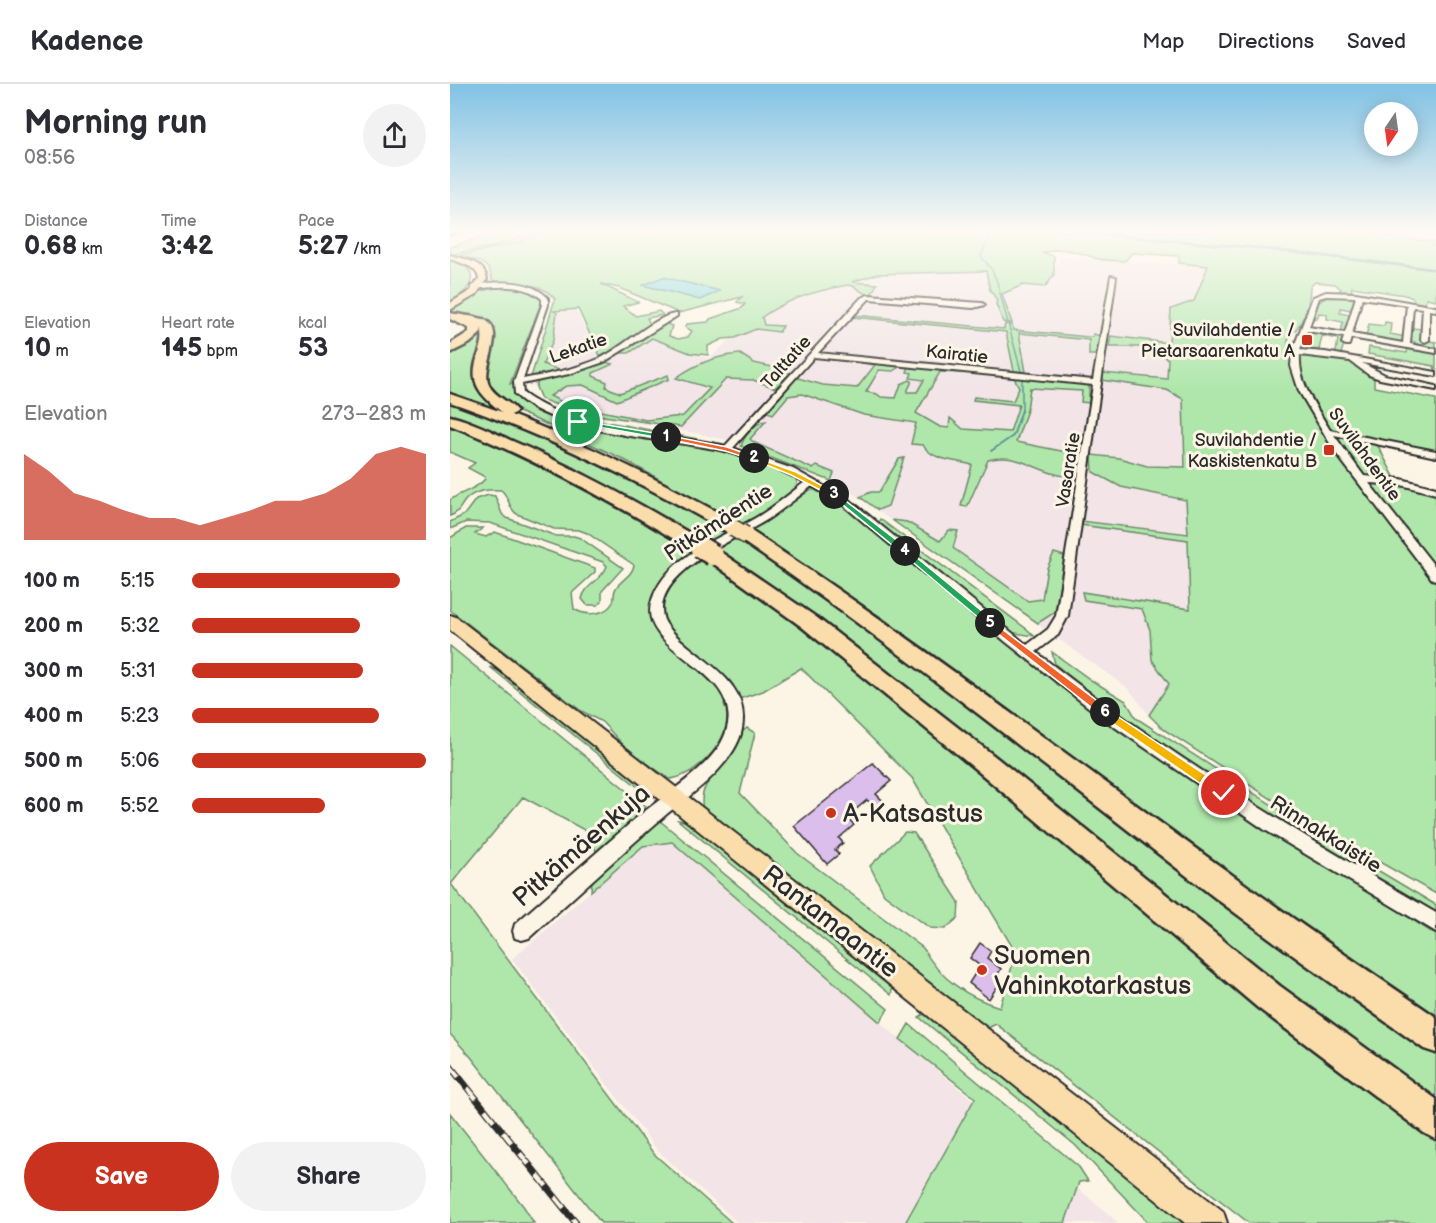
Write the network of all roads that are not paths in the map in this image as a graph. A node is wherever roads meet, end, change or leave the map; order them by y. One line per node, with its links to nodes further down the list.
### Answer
1 (1112, 284): 22 (street, Vasaratie)
2 (477, 286): 6 (main road); 21 (street)
3 (1359, 296): 4 (street); 11 (street, Suvilahdentie); 12 (street)
4 (1410, 304): 7 (street); 14 (street)
5 (982, 305): 18 (street, Talttatie)
6 (450, 306)
7 (1426, 307): 8 (street); 13 (street)
8 (1436, 309)
9 (675, 315): 21 (street, Lekatie)
10 (450, 318): 15 (highway); 26 (highway)
11 (1303, 328): 12 (street); 17 (street, Suvilahdentie)
12 (1348, 336): 14 (street); 19 (street)
13 (1425, 340)
14 (1406, 346): 16 (street)
15 (450, 349)
16 (1436, 351)
17 (1296, 352): 19 (street); 27 (street, Suvilahdentie)
18 (813, 355): 22 (street, Kairatie); 28 (street, Talttatie)
19 (1346, 357): 20 (street); 23 (street)
20 (1436, 374)
21 (518, 382): 28 (street, Rinnakkaistie)
22 (1098, 383): 35 (street, Vasaratie)
23 (1436, 388)
24 (450, 398): 26 (highway)
25 (450, 420): 40 (highway)
26 (540, 430): 39 (highway)
27 (1326, 432): 29 (street); 30 (street, Suvilahdentie)
28 (727, 449): 31 (street, Rinnakkaistie)
29 (1436, 454)
30 (1361, 479): 32 (street); 33 (street, Suvilahdentie)
31 (812, 482): 35 (street, Rinnakkaistie); 36 (street, Pitkämäentie)
32 (1436, 491)
33 (1436, 576)
34 (450, 621): 36 (main road, Rantamaantie)
35 (1027, 652): 37 (street, Rinnakkaistie)
36 (674, 798): 38 (street, Pitkämäenkuja); 41 (main road, Rantamaantie)
37 (1436, 923)
38 (522, 931)
39 (1436, 1037)
40 (1436, 1121)
41 (1211, 1223)

